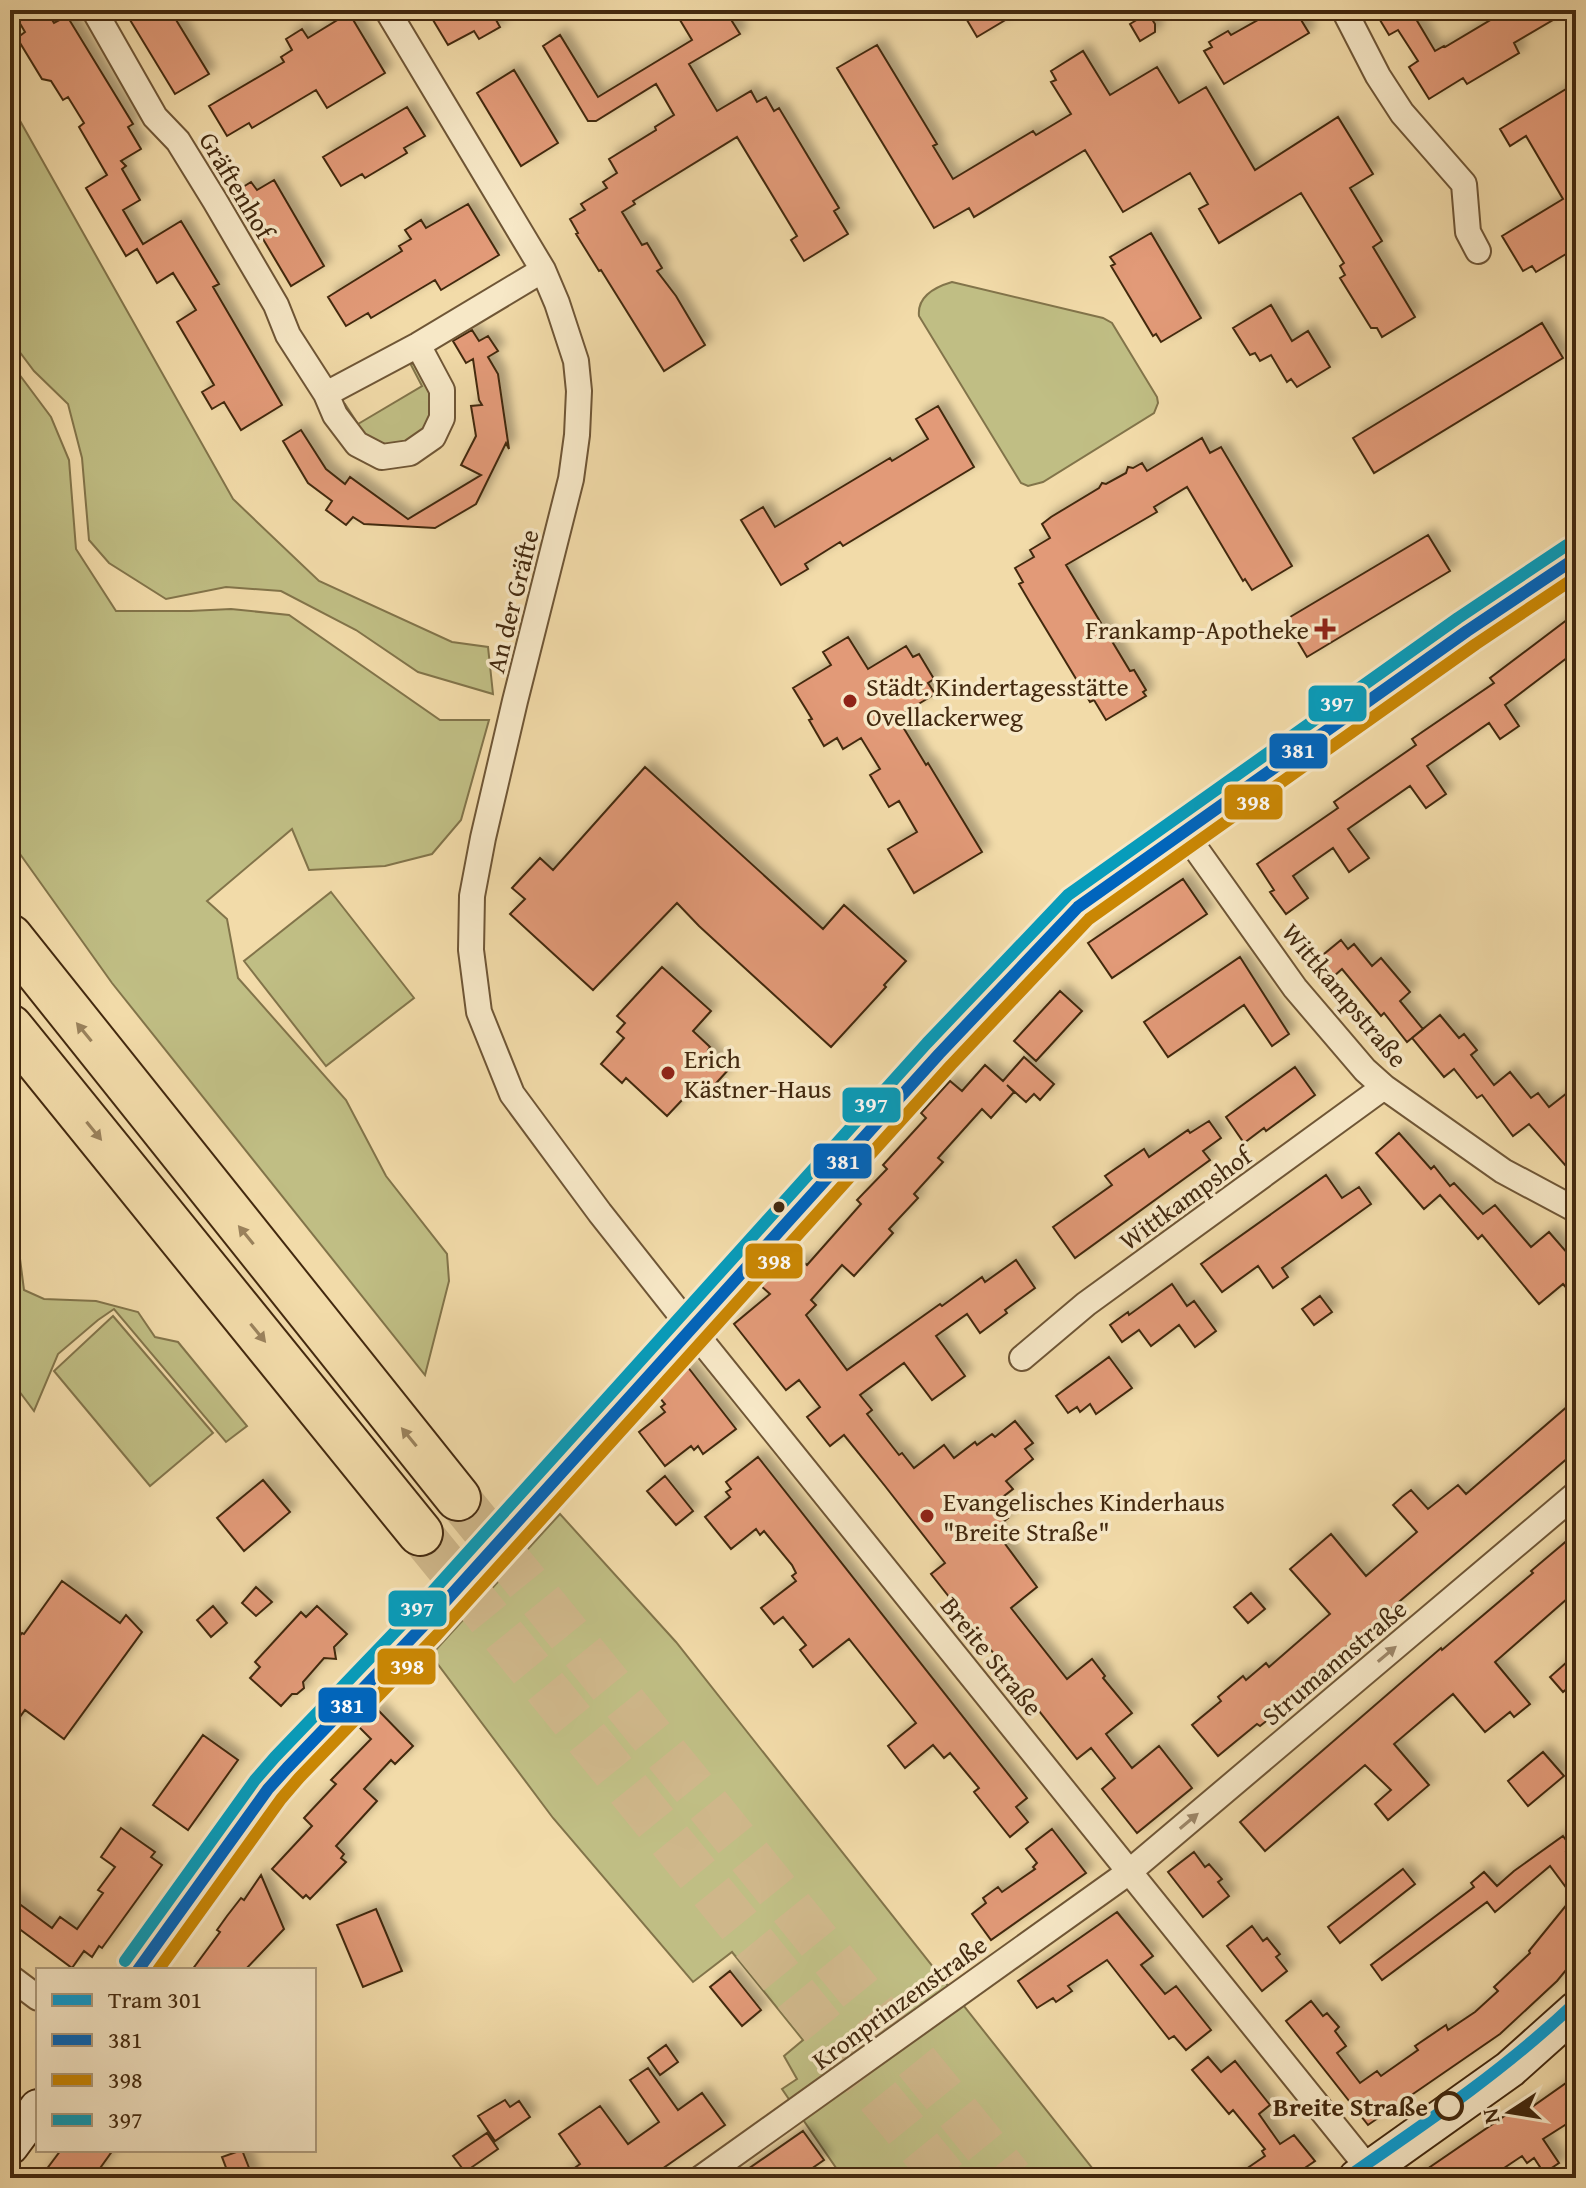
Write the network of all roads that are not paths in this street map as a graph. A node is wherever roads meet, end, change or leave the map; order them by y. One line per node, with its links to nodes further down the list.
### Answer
1 (94, 10): 7 (street, Gräftenhof)
2 (387, 10): 5 (street, An der Gräfte)
3 (1344, 10): 4 (street)
4 (1478, 251)
5 (543, 270): 6 (street); 14 (street, An der Gräfte)
6 (418, 345): 7 (street); 7 (street, Gräftenhof)
7 (326, 394)
8 (1576, 558): 9 (street)
9 (1184, 832): 12 (street, Wittkampstraße); 14 (street)
10 (10, 937): 17 (highway, one-way to 10)
11 (10, 1027): 18 (highway, one-way to 18)
12 (1384, 1087): 13 (street, Wittkampstraße); 15 (street, Wittkampshof)
13 (1576, 1210)
14 (691, 1328): 19 (street, Breite Straße); 20 (street)
15 (1022, 1358)
16 (1576, 1494): 19 (street, Strumannstraße, one-way to 16)
17 (458, 1498)
18 (420, 1533)
19 (1129, 1872): 26 (street, Breite Straße); 27 (street, Kronprinzenstraße)
20 (139, 1968)
21 (10, 1977): 22 (street)
22 (36, 1996)
23 (1576, 2010): 26 (street)
24 (36, 2111): 25 (street)
25 (10, 2146)
26 (1363, 2174)
27 (701, 2178)

